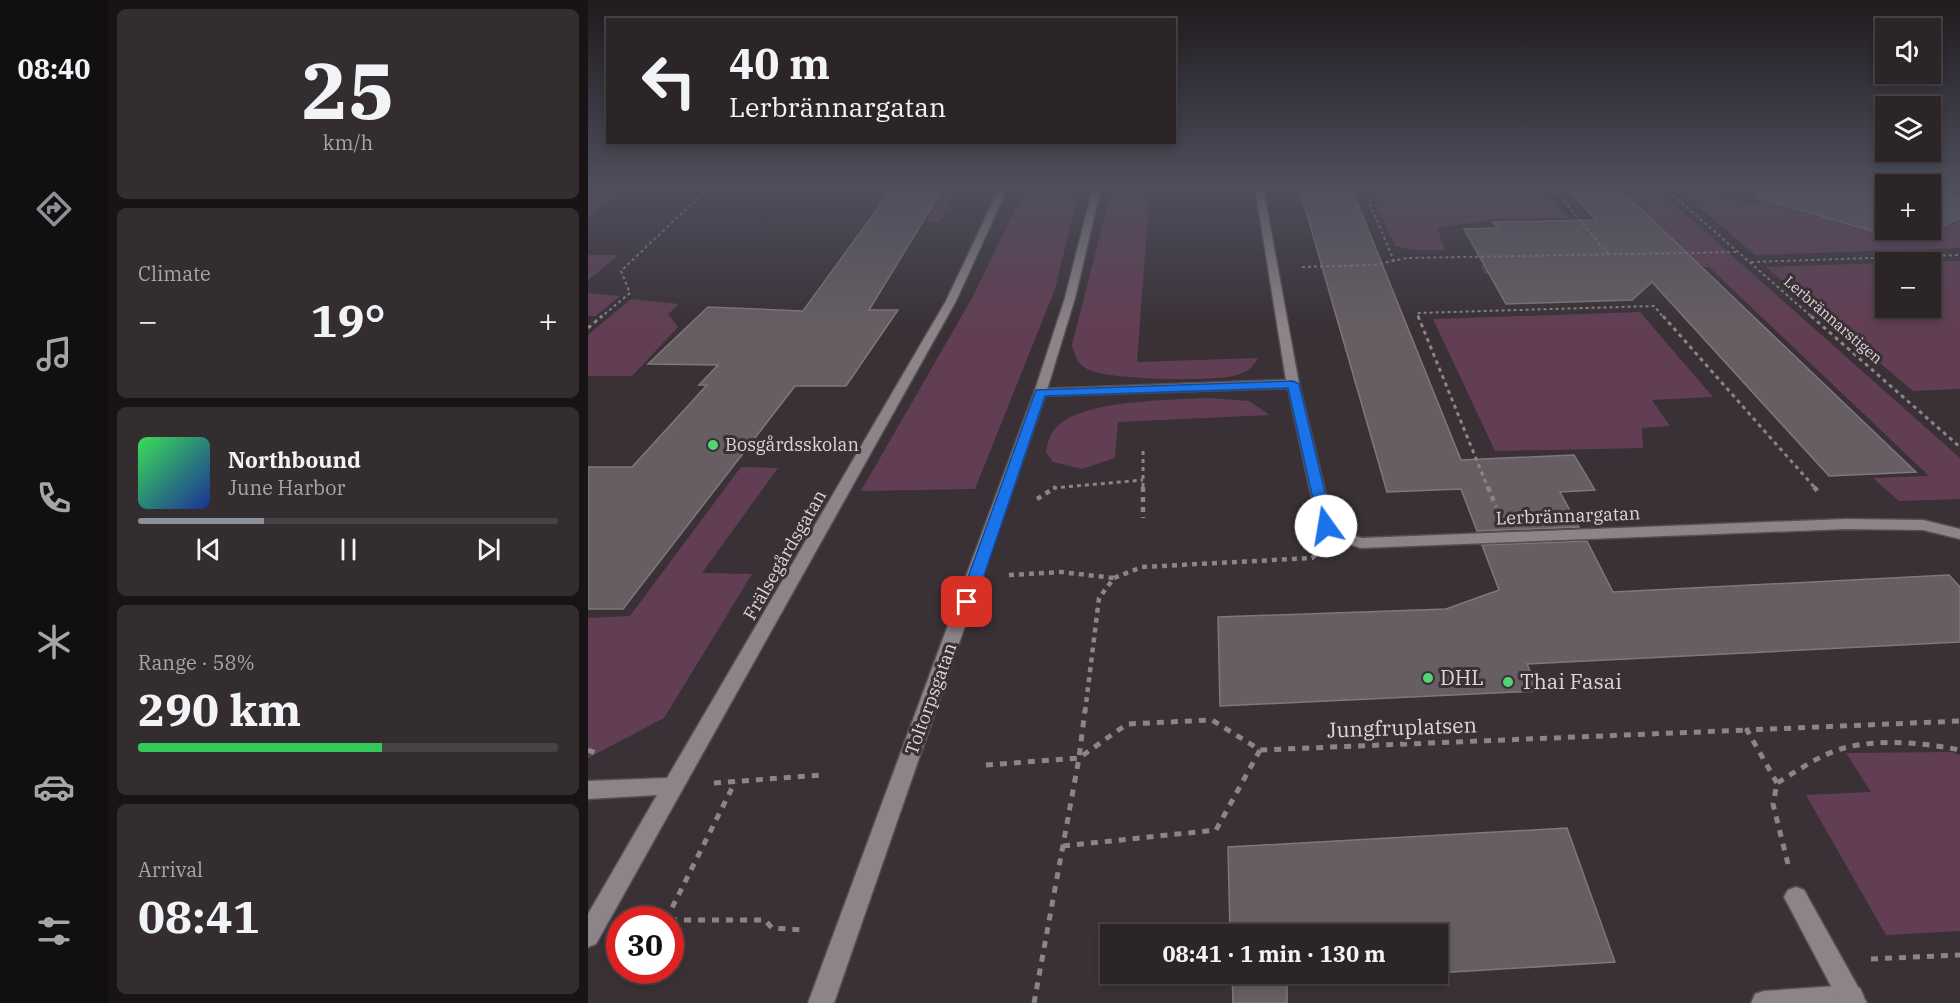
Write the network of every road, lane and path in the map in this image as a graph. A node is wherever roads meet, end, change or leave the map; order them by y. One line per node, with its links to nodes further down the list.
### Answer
1 (660, 234): 14 (path)
2 (982, 234): 37 (street, Frälsegårdsgatan)
3 (1086, 234): 16 (street, Toltorpsgatan)
4 (1267, 234): 13 (street)
5 (1383, 234): 11 (path)
6 (1591, 234): 9 (path)
7 (1717, 234): 8 (path, Lerbrännarstigen)
8 (1738, 252): 9 (path); 12 (path, Lerbrännarstigen)
9 (1609, 255): 11 (path)
10 (1960, 255): 12 (path)
11 (1394, 261): 13 (path)
12 (1751, 262): 17 (path, Lerbrännarstigen)
13 (1273, 268): 15 (street)
14 (588, 328)
15 (1293, 384): 16 (street); 24 (street)
16 (1040, 393): 48 (street, Toltorpsgatan)
17 (1960, 447)
18 (1143, 451): 19 (path)
19 (1143, 480): 20 (path); 21 (path)
20 (1030, 503)
21 (1143, 518)
22 (1846, 524): 23 (street, Lerbrännargatan); 25 (street, Lerbrännargatan); 25 (path)
23 (1960, 534)
24 (1342, 537): 25 (street, Lerbrännargatan); 27 (path)
25 (1509, 538)
26 (1009, 575): 27 (path)
27 (1114, 579): 32 (path)
28 (1960, 721): 29 (path, Jungfruplatsen)
29 (1747, 730): 30 (path, Jungfruplatsen); 36 (path)
30 (1260, 750): 32 (path); 39 (path)
31 (1960, 750): 36 (path)
32 (1079, 758): 33 (path); 39 (path)
33 (986, 765)
34 (822, 775): 35 (path)
35 (735, 782): 37 (path); 41 (path)
36 (1777, 783): 40 (path)
37 (674, 786): 38 (street); 44 (street, Frälsegårdsgatan)
38 (588, 790)
39 (1062, 846): 49 (path)
40 (1796, 897): 46 (street)
41 (673, 906)
42 (684, 920): 43 (path)
43 (804, 930)
44 (588, 936)
45 (1960, 955): 46 (path)
46 (1831, 962): 47 (street)
47 (1852, 1000): 50 (street)
48 (821, 1003)
49 (1034, 1003)
50 (1764, 1003)

